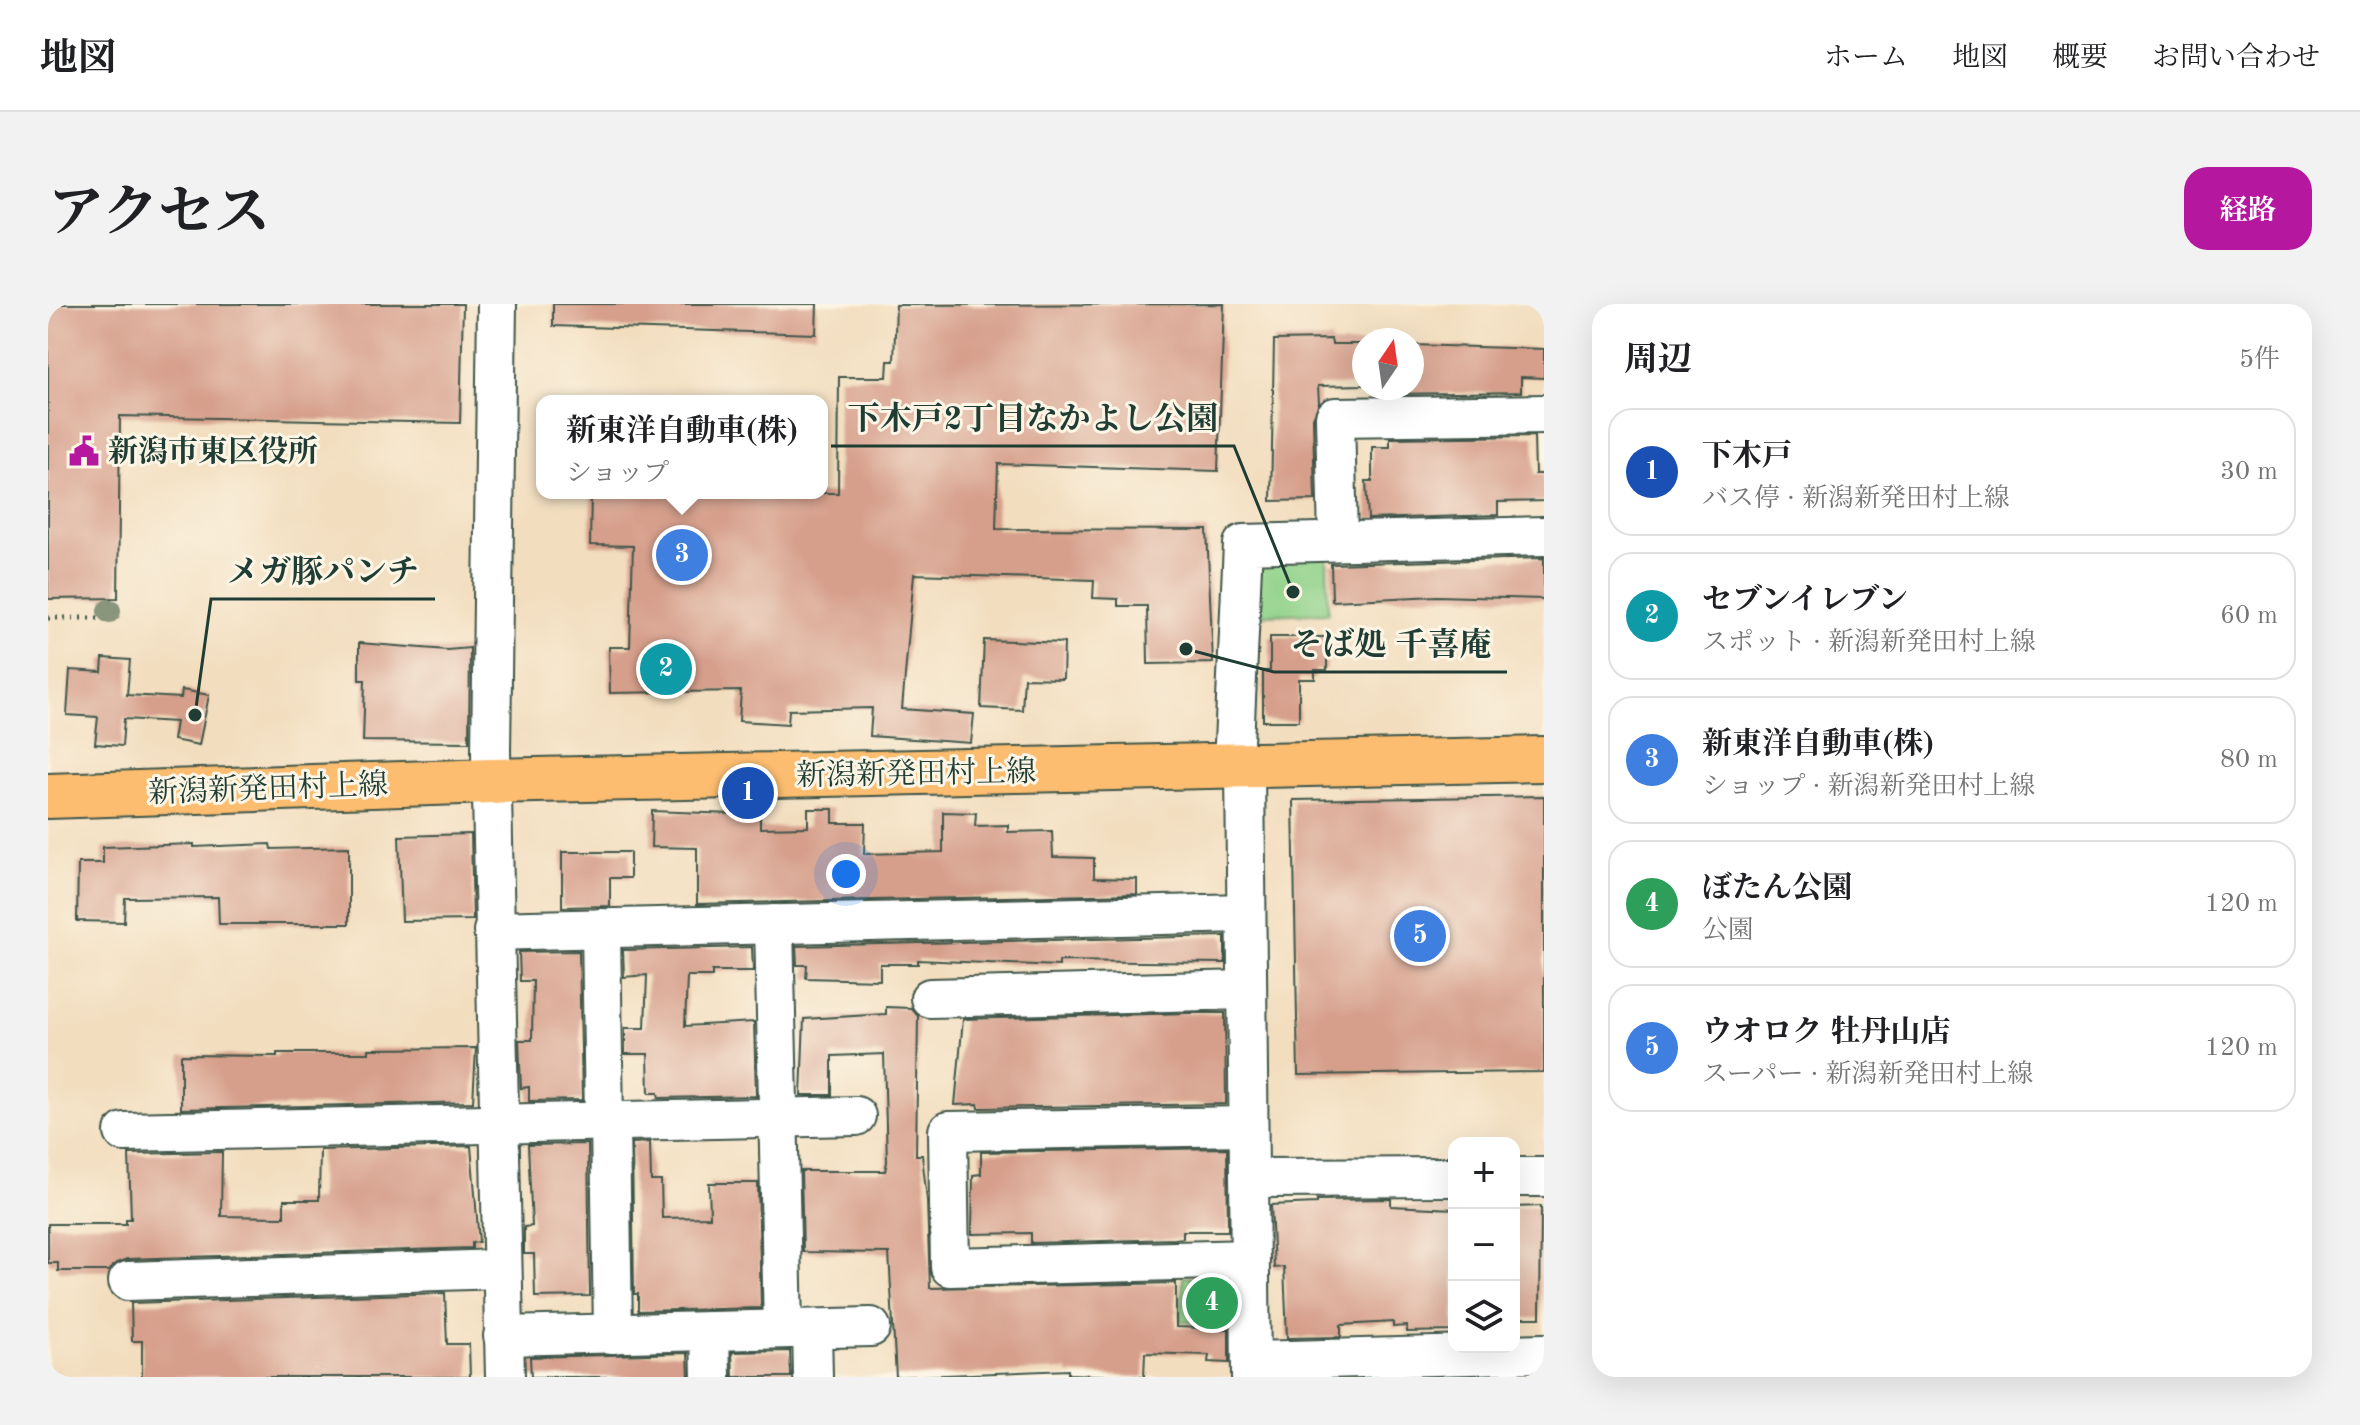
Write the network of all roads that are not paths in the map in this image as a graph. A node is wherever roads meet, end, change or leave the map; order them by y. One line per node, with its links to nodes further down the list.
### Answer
1 (497, 304): 7 (street)
2 (1544, 414): 4 (street)
3 (1544, 536): 4 (street)
4 (1338, 540): 6 (street)
5 (1544, 759): 6 (main road, 新潟新発田村上線)
6 (1239, 767): 7 (main road, 新潟新発田村上線); 9 (street)
7 (492, 781): 8 (main road, 新潟新発田村上線); 12 (street)
8 (48, 796)
9 (1246, 913): 10 (street); 13 (street)
10 (774, 924): 11 (street); 16 (street)
11 (601, 928): 12 (street); 17 (street)
12 (493, 931): 18 (street)
13 (1247, 990): 14 (street); 19 (street)
14 (930, 998)
15 (856, 1116): 16 (street)
16 (779, 1117): 17 (street); 29 (street)
17 (607, 1122): 18 (street); 31 (street)
18 (497, 1123): 20 (street); 26 (street)
19 (1247, 1126): 24 (street); 25 (street)
20 (124, 1132)
21 (1448, 1177): 24 (street)
22 (1520, 1177): 23 (street)
23 (1544, 1177)
24 (1249, 1178): 25 (street)
25 (1250, 1259): 34 (street)
26 (501, 1269): 27 (street); 32 (street)
27 (128, 1281)
28 (871, 1327): 29 (street)
29 (798, 1329): 30 (street); 37 (street)
30 (710, 1331): 31 (street); 36 (street)
31 (613, 1334): 32 (street)
32 (503, 1336): 35 (street)
33 (1544, 1353): 34 (street)
34 (1251, 1369)
35 (505, 1377)
36 (711, 1377)
37 (813, 1377)

